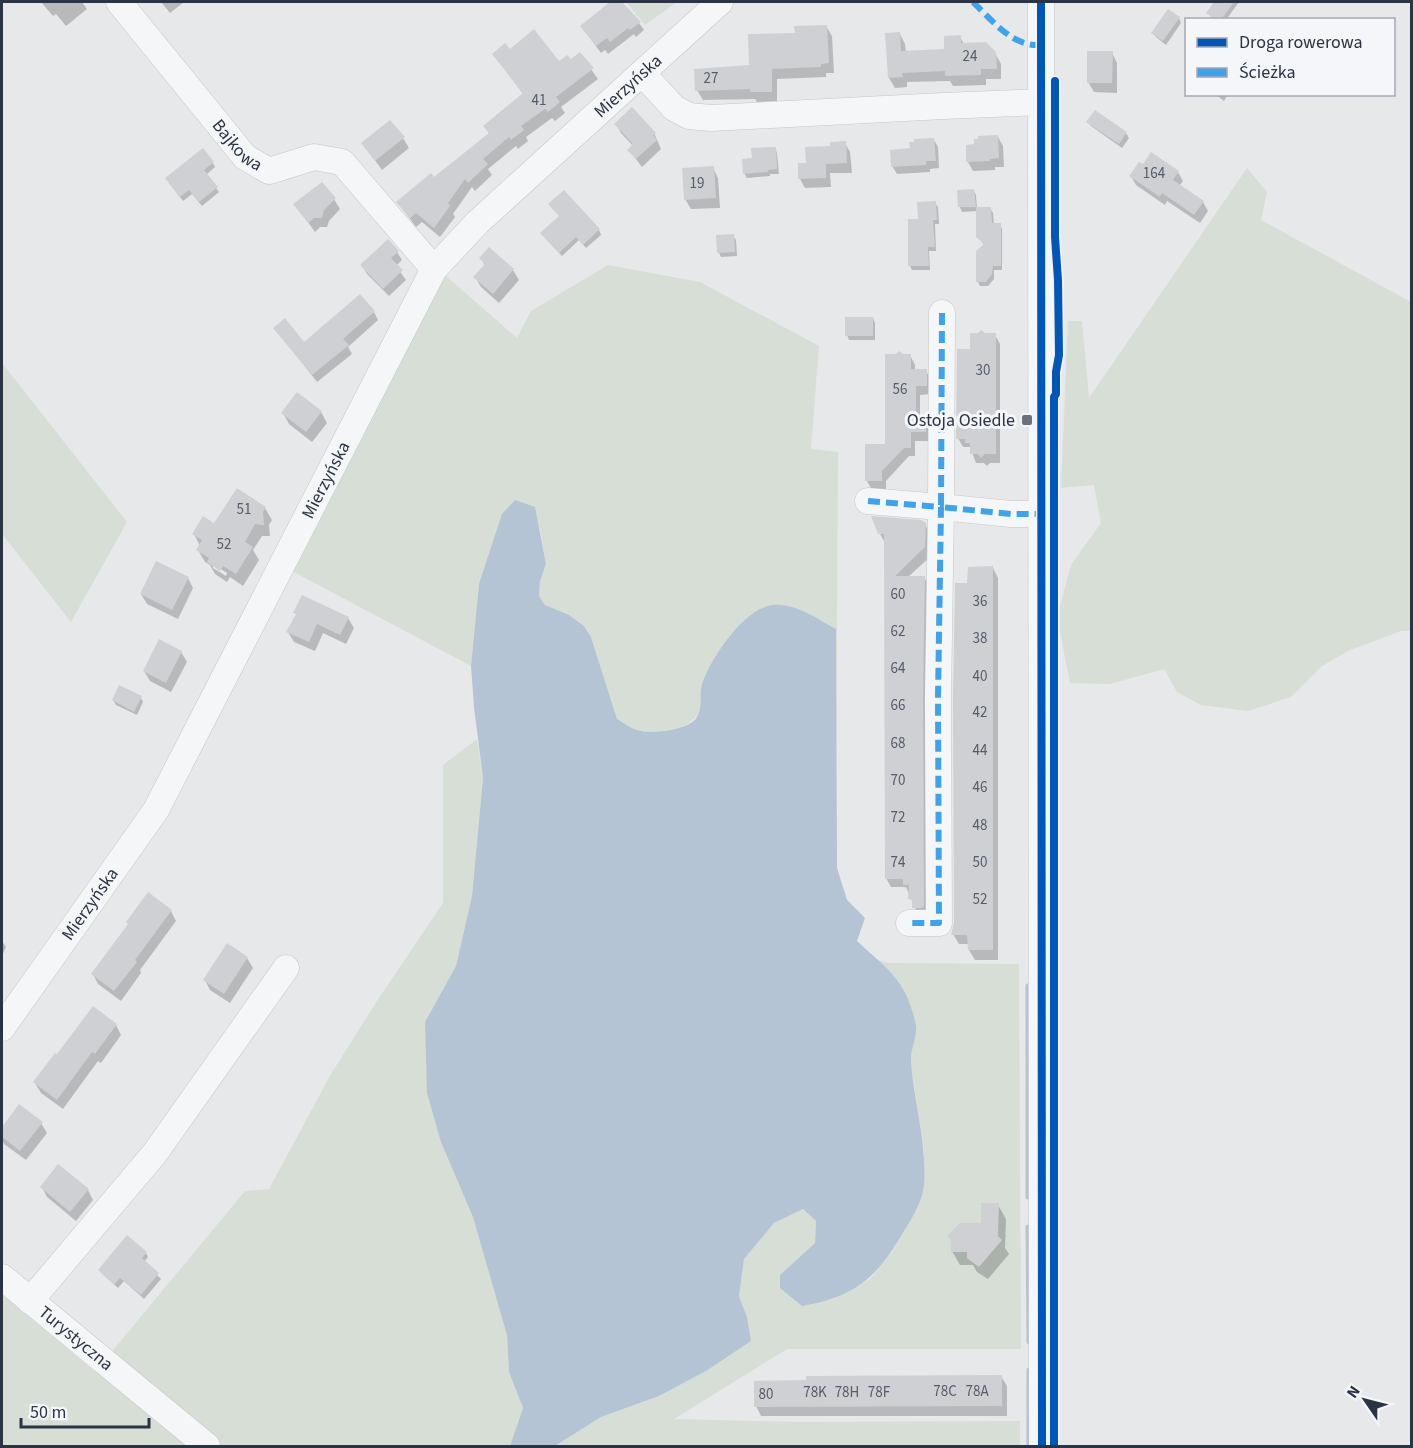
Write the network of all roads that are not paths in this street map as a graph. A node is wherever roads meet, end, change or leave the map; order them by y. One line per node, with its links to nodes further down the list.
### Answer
1 (119, 2): 6 (street, Bajkowa)
2 (720, 2): 4 (street, Mierzyńska)
3 (1041, 2): 5 (street)
4 (642, 73): 5 (street); 6 (street, Mierzyńska)
5 (1042, 96): 10 (street)
6 (434, 269): 13 (street, Mierzyńska)
7 (942, 313): 9 (street)
8 (868, 501): 9 (street)
9 (941, 507): 10 (street); 11 (street)
10 (1042, 514): 17 (street)
11 (909, 923)
12 (286, 968): 15 (street)
13 (3, 1022)
14 (2, 1277): 15 (street, Turystyczna)
15 (30, 1301): 16 (street, Turystyczna)
16 (207, 1446)
17 (1042, 1446)

